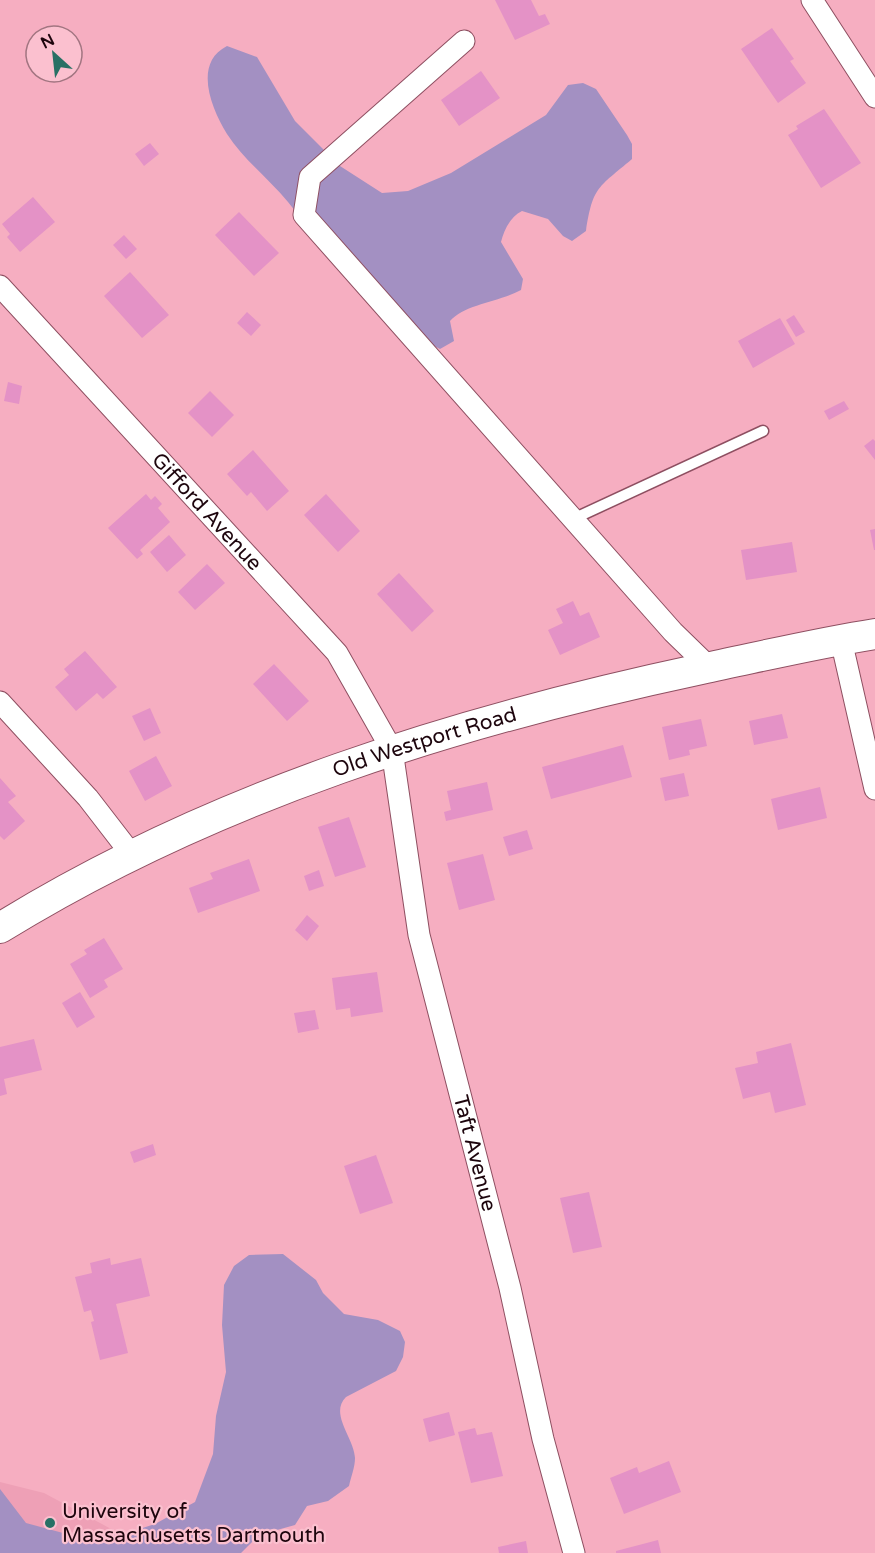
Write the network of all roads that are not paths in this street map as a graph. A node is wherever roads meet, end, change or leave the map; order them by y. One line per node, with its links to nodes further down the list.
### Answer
1 (812, 0): 3 (street)
2 (464, 41): 6 (street)
3 (875, 97)
4 (0, 286): 11 (street, Gifford Avenue)
5 (763, 430): 6 (lane)
6 (573, 519): 9 (street)
7 (875, 633): 8 (main road, Old Westport Road)
8 (841, 640): 9 (main road, Old Westport Road); 12 (street)
9 (709, 667): 11 (main road, Old Westport Road)
10 (0, 702): 13 (street)
11 (392, 750): 13 (main road, Old Westport Road); 15 (street, Taft Avenue)
12 (875, 789)
13 (132, 855): 14 (main road, Old Westport Road)
14 (0, 928)
15 (574, 1553)

